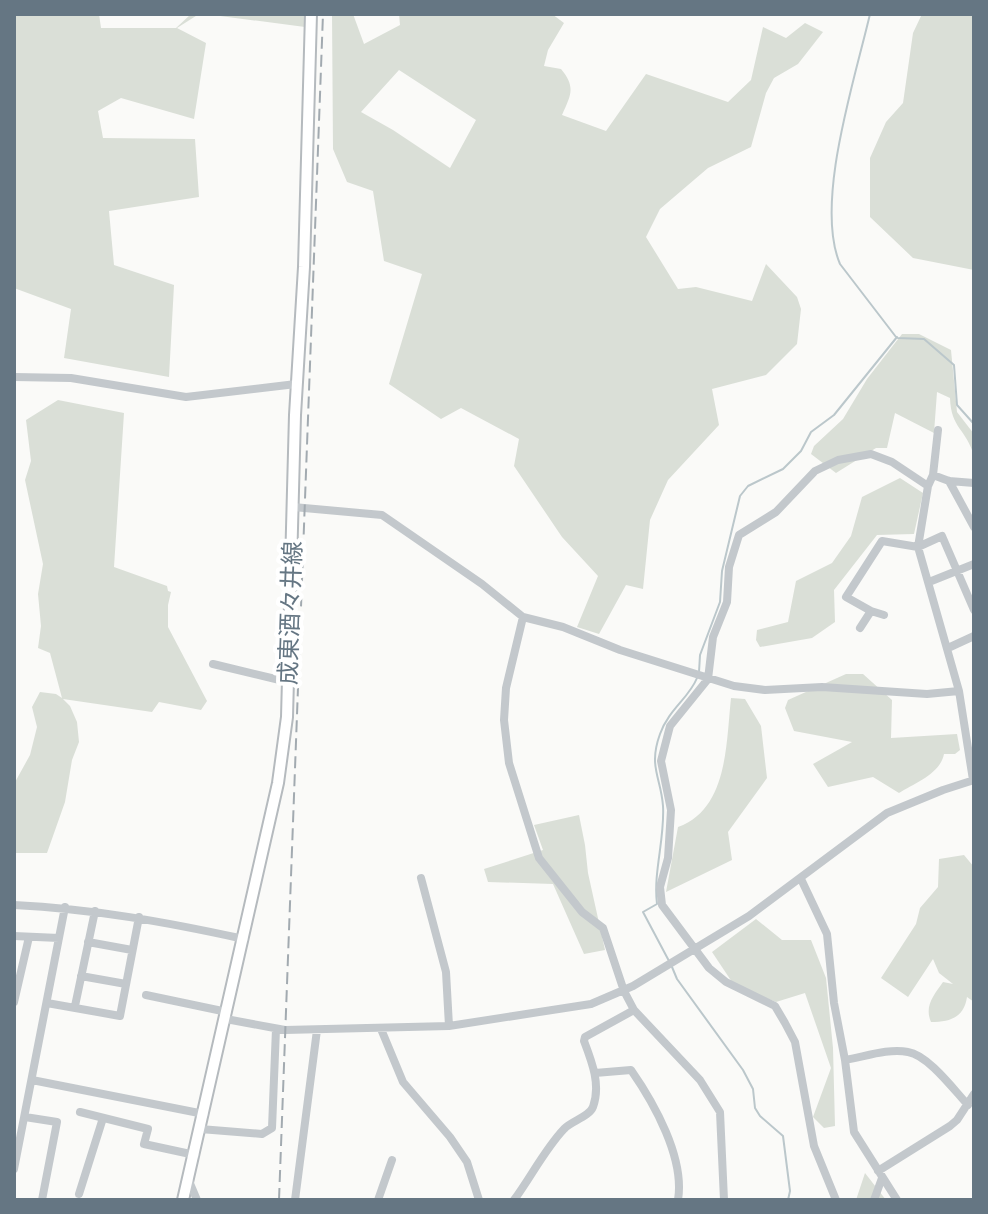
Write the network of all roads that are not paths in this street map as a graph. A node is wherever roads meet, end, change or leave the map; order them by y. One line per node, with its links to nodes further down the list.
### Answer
1 (311, 14): 3 (main road, 成東酒々井線)
2 (14, 377): 3 (street)
3 (296, 384): 9 (main road, 成東酒々井線)
4 (938, 430): 5 (street)
5 (933, 475): 6 (street); 8 (street)
6 (949, 481): 7 (street); 10 (street)
7 (974, 483)
8 (928, 486): 11 (street); 23 (street)
9 (293, 507): 18 (street); 24 (main road, 成東酒々井線)
10 (974, 527)
11 (918, 547): 13 (street); 14 (street); 16 (street)
12 (974, 564): 13 (street)
13 (957, 571): 14 (street); 15 (street)
14 (929, 582): 21 (street)
15 (974, 610)
16 (871, 611): 17 (street); 19 (street)
17 (884, 615)
18 (523, 617): 23 (street); 42 (street)
19 (860, 628)
20 (974, 636): 21 (street)
21 (948, 648): 25 (street)
22 (213, 664): 24 (street)
23 (708, 679): 25 (street); 39 (street)
24 (288, 682): 36 (main road, 成東酒々井線)
25 (959, 691): 26 (street)
26 (974, 780): 28 (street)
27 (421, 878): 49 (street)
28 (801, 879): 39 (street); 53 (street)
29 (14, 905): 30 (street)
30 (65, 907): 31 (street); 35 (street)
31 (95, 911): 32 (street); 37 (street)
32 (139, 917): 36 (street); 38 (street)
33 (14, 936): 34 (street)
34 (29, 937): 35 (street); 44 (street)
35 (59, 938): 45 (street)
36 (244, 939): 48 (main road, 成東酒々井線)
37 (88, 942): 38 (street); 40 (street)
38 (132, 950): 41 (street)
39 (695, 951): 42 (street); 79 (street)
40 (81, 976): 41 (street); 46 (street)
41 (126, 984): 46 (street)
42 (624, 991): 47 (street); 49 (street)
43 (146, 995): 48 (street)
44 (14, 1002)
45 (47, 1003): 46 (street); 55 (street)
46 (75, 1006)
47 (634, 1010): 54 (street); 78 (street)
48 (227, 1016): 50 (street); 59 (main road, 成東酒々井線)
49 (449, 1026): 51 (street)
50 (276, 1029): 52 (street); 62 (street)
51 (381, 1029): 52 (street); 75 (street)
52 (317, 1030): 73 (street)
53 (845, 1060): 57 (street); 67 (street)
54 (595, 1073): 76 (street); 77 (street)
55 (32, 1080): 59 (street); 60 (street)
56 (974, 1094): 57 (street)
57 (968, 1105): 67 (street)
58 (80, 1112): 61 (street)
59 (204, 1114): 62 (main road, 成東酒々井線)
60 (25, 1117): 63 (street); 70 (street)
61 (103, 1118): 64 (street); 69 (street)
62 (200, 1129): 64 (main road, 成東酒々井線)
63 (16, 1152): 66 (street)
64 (195, 1155): 68 (main road, 成東酒々井線)
65 (392, 1160): 74 (street)
66 (14, 1169)
67 (880, 1174): 80 (street); 81 (street)
68 (189, 1181): 71 (main road, 成東酒々井線); 72 (street)
69 (79, 1194)
70 (42, 1200)
71 (183, 1200)
72 (197, 1200)
73 (295, 1200)
74 (378, 1200)
75 (479, 1200)
76 (514, 1200)
77 (678, 1200)
78 (724, 1200)
79 (836, 1200)
80 (874, 1200)
81 (897, 1200)

